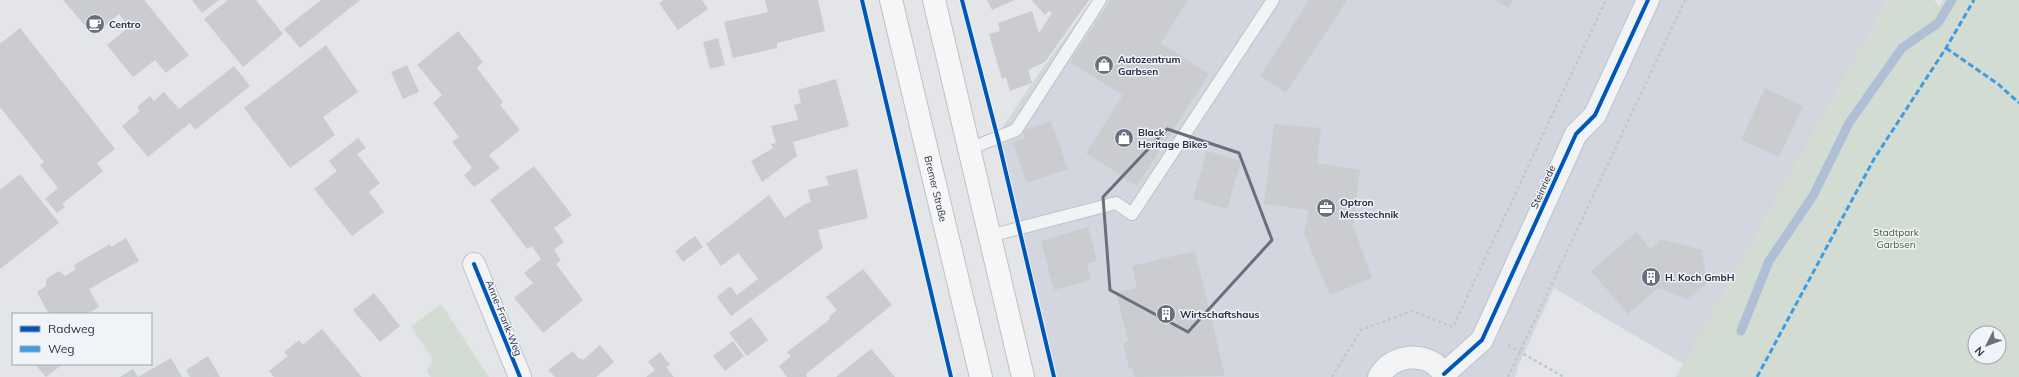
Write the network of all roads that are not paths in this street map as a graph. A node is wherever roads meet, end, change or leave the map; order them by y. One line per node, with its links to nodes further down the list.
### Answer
1 (891, 0): 11 (main road, Bremer Straße)
2 (934, 0): 6 (main road)
3 (1100, 0): 6 (lane)
4 (1273, 0): 7 (lane)
5 (1648, 0): 9 (street, Steinriede)
6 (969, 149): 7 (main road)
7 (989, 236): 12 (main road)
8 (474, 264): 10 (street, Anne-Frank-Weg)
9 (1444, 376): 13 (street, Steinriede)
10 (520, 377)
11 (981, 377)
12 (1023, 377)
13 (1379, 377)

